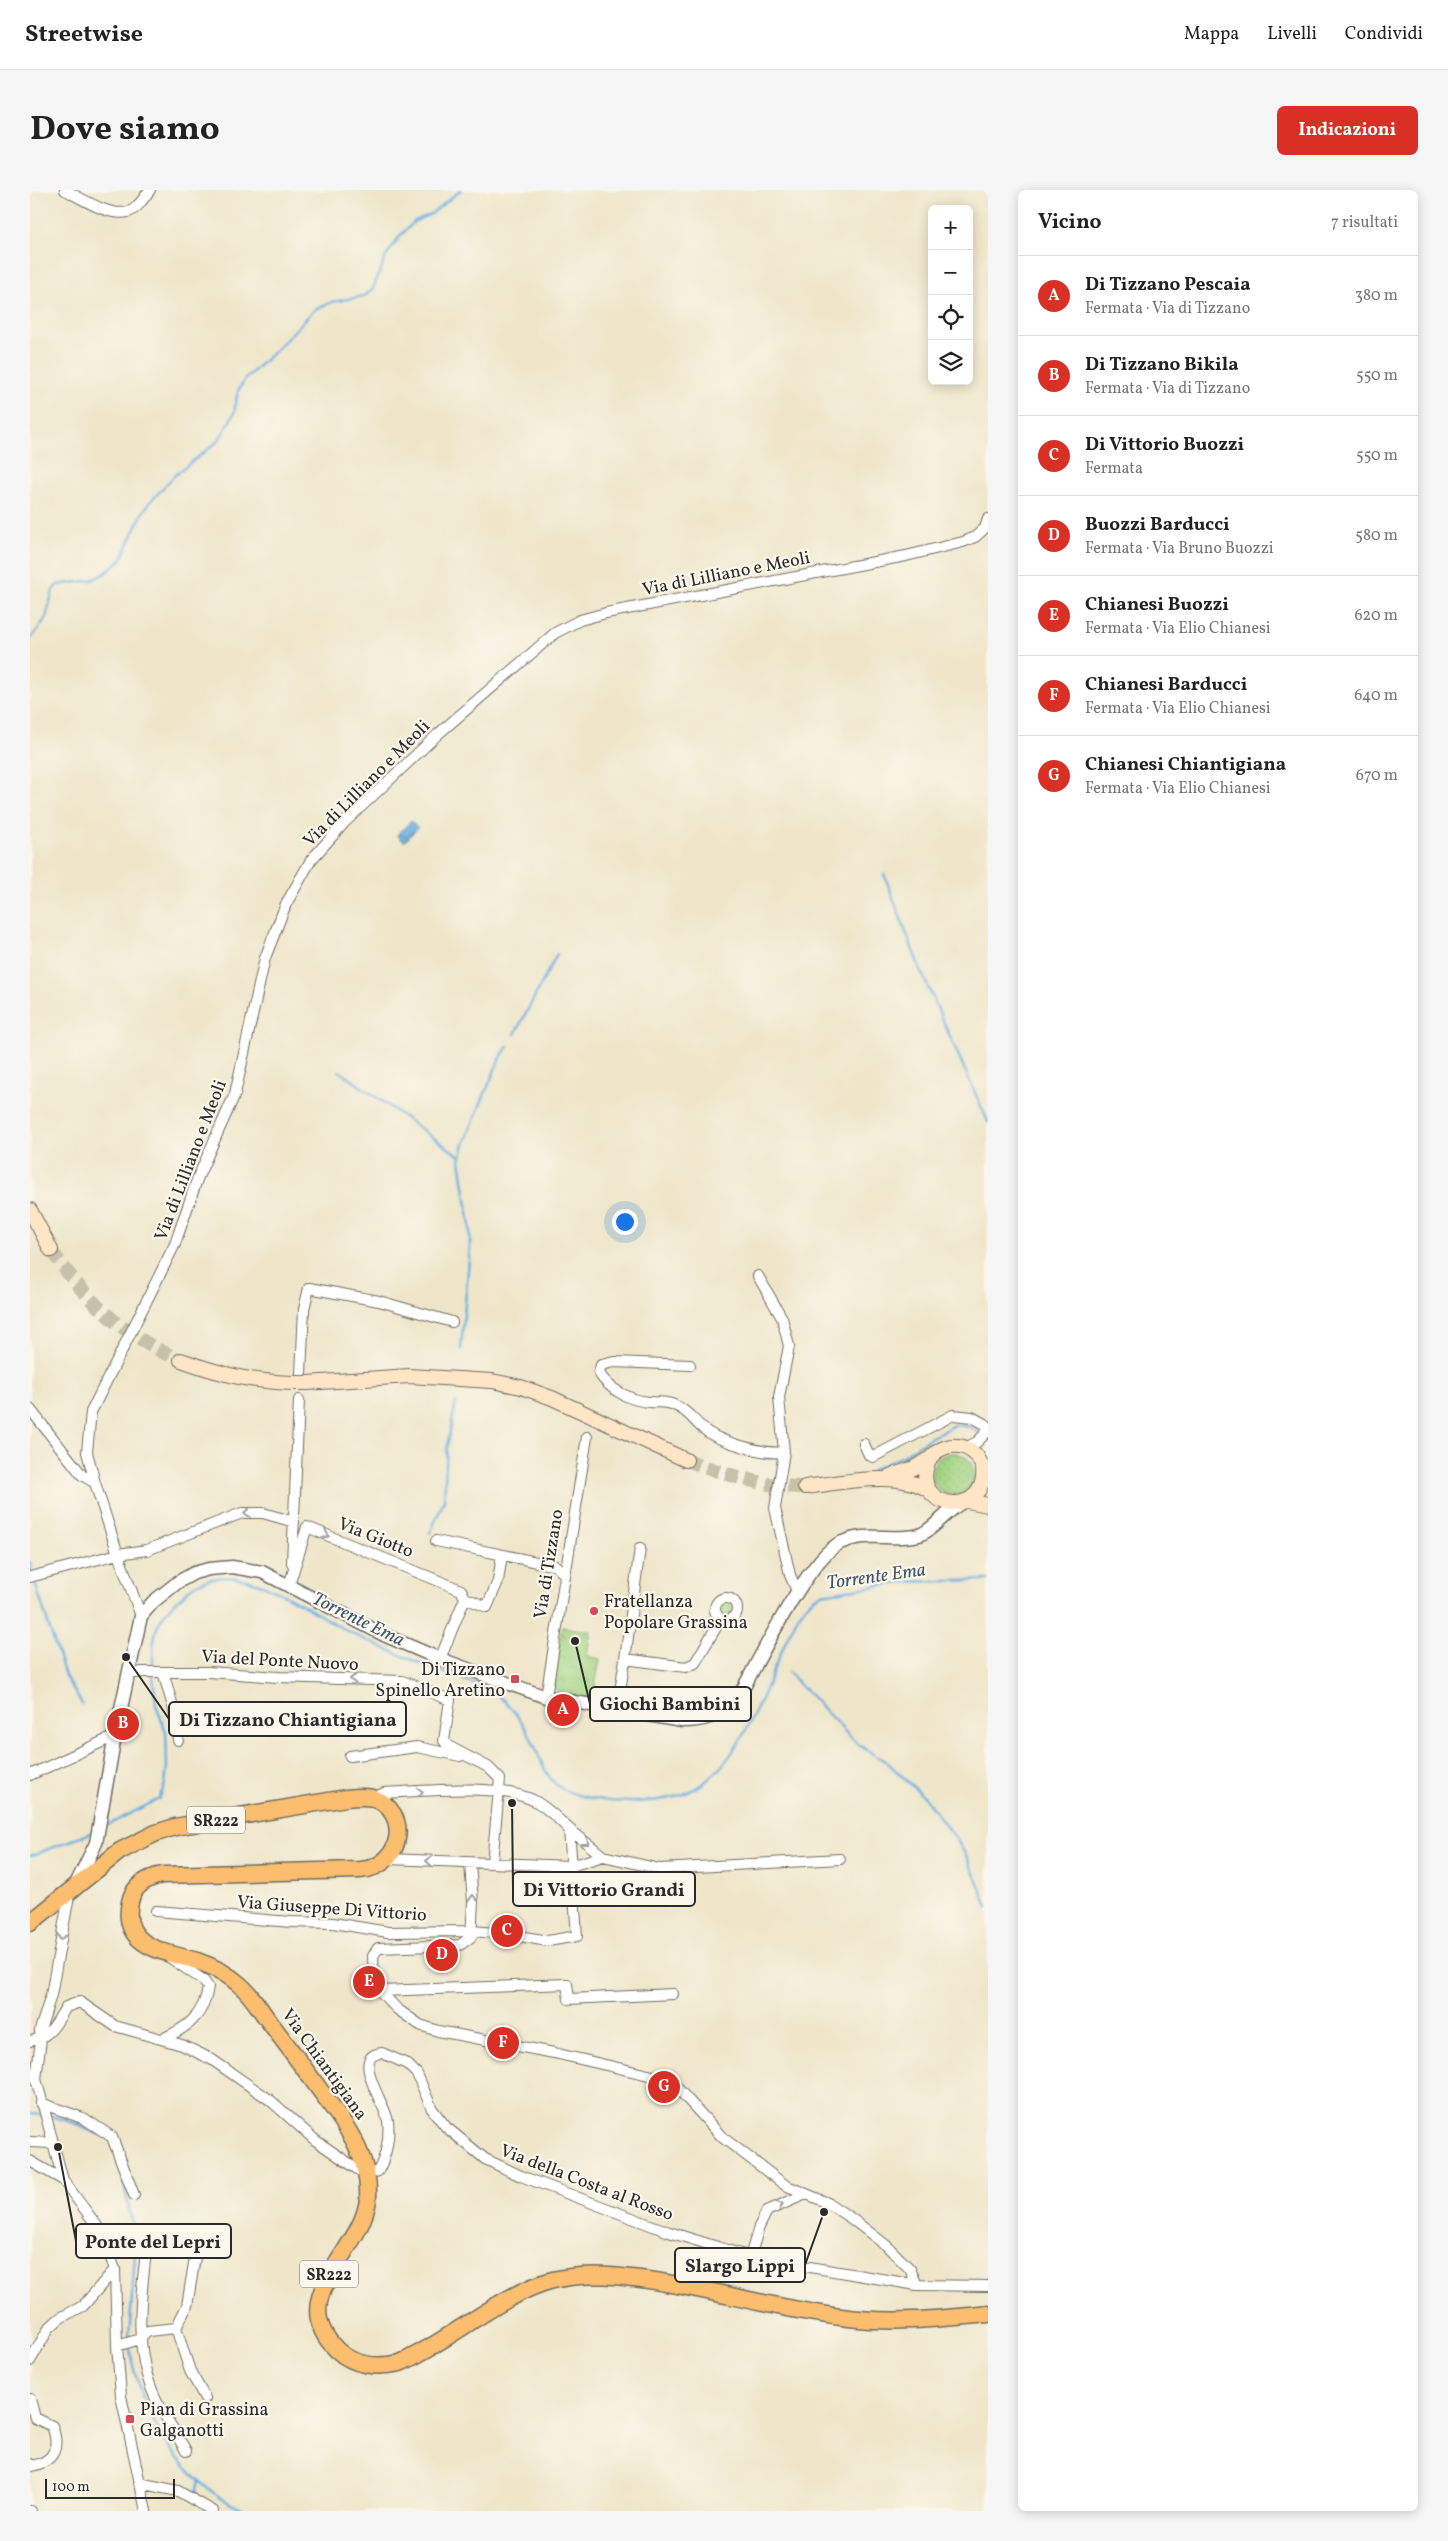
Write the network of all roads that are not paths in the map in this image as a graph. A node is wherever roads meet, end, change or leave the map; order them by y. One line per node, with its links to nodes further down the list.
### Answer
1 (65, 190): 2 (street)
2 (150, 190)
3 (988, 519): 23 (street, Via di Lilliano e Meoli)
4 (30, 1210): 5 (main road)
5 (51, 1250)
6 (758, 1276): 18 (street)
7 (452, 1322): 10 (street)
8 (181, 1360): 10 (main road)
9 (690, 1365): 18 (street)
10 (300, 1380): 20 (main road)
11 (299, 1400): 28 (street)
12 (30, 1409): 23 (street)
13 (988, 1426): 16 (street)
14 (985, 1435): 17 (street); 21 (street)
15 (587, 1437): 34 (street, Via di Tizzano)
16 (864, 1444)
17 (965, 1448): 19 (main road); 21 (main road)
18 (784, 1452): 39 (street)
19 (930, 1459): 22 (main road); 25 (main road)
20 (686, 1460)
21 (983, 1469): 26 (main road)
22 (875, 1480): 24 (main road); 25 (main road)
23 (95, 1482): 32 (street, Via di Lilliano e Meoli)
24 (804, 1487)
25 (932, 1494): 26 (main road); 29 (street)
26 (964, 1502): 27 (main road); 29 (street)
27 (988, 1505)
28 (294, 1522): 32 (street, one-way to 32); 38 (street)
29 (929, 1529): 39 (street)
30 (436, 1541): 33 (street)
31 (640, 1548): 44 (street)
32 (118, 1554): 37 (street); 41 (street, Via di Lilliano e Meoli)
33 (502, 1554): 35 (street); 40 (street, Via Giotto)
34 (568, 1562): 35 (street); 36 (street, Via di Tizzano)
35 (556, 1566): 36 (street)
36 (565, 1575): 47 (street, Via di Tizzano)
37 (30, 1577)
38 (290, 1583): 40 (street, Via Giotto, one-way to 40); 41 (street); 43 (street)
39 (797, 1591): 48 (street)
40 (465, 1598): 43 (street)
41 (141, 1616): 46 (street)
42 (721, 1619): 44 (street)
43 (440, 1659): 47 (street)
44 (625, 1659): 48 (street)
45 (162, 1672): 46 (street, Via del Ponte Nuovo); 50 (street); 52 (street, Via del Ponte Nuovo, one-way to 45)
46 (128, 1674): 49 (street)
47 (546, 1697): 48 (street)
48 (617, 1710)
49 (115, 1736): 53 (street); 63 (street)
50 (178, 1740)
51 (350, 1756): 52 (street)
52 (472, 1758): 54 (street, Via del Ponte Nuovo)
53 (30, 1775)
54 (498, 1791): 55 (street, one-way to 54); 56 (street); 60 (street)
55 (372, 1798): 58 (main road); 63 (main road, SR222)
56 (569, 1829): 57 (street, one-way to 57); 62 (street, Via Giuseppe Di Vittorio)
57 (603, 1856): 59 (street); 62 (street)
58 (388, 1859): 61 (street, one-way to 58); 67 (main road, Via Chiantigiana / SR222)
59 (840, 1859)
60 (492, 1863): 61 (street); 62 (street)
61 (470, 1864): 66 (street, one-way to 61)
62 (571, 1866): 66 (street, Via Giuseppe Di Vittorio)
63 (73, 1887): 65 (main road, SR222); 70 (street, one-way to 70)
64 (156, 1911): 66 (street, Via Giuseppe Di Vittorio)
65 (30, 1923)
66 (472, 1931): 68 (street)
67 (165, 1953): 71 (street); 77 (main road, Via Chiantigiana / SR222)
68 (380, 1991): 69 (street); 79 (street)
69 (673, 1994)
70 (41, 2039): 71 (street); 72 (street); 73 (street)
71 (162, 2039): 77 (street)
72 (30, 2041)
73 (42, 2107): 75 (street); 80 (street)
74 (30, 2142): 75 (street)
75 (52, 2143): 78 (street)
76 (30, 2161): 78 (street)
77 (366, 2175): 81 (street, Via della Costa al Rosso); 85 (main road, Via Chiantigiana / SR222)
78 (63, 2180): 82 (street)
79 (806, 2194): 81 (street, one-way to 79); 83 (street)
80 (134, 2195)
81 (750, 2257): 83 (street, Via della Costa al Rosso)
82 (115, 2269): 88 (street); 89 (street)
83 (917, 2285): 84 (street, Via della Costa al Rosso)
84 (988, 2286)
85 (988, 2314)
86 (176, 2328): 87 (street); 87 (street); 90 (street)
87 (138, 2340): 88 (street); 92 (street)
88 (120, 2346): 94 (street)
89 (30, 2361)
90 (206, 2398)
91 (30, 2399): 93 (street)
92 (186, 2451)
93 (30, 2464)
94 (139, 2483): 95 (street); 96 (street)
95 (146, 2511)
96 (213, 2511)

